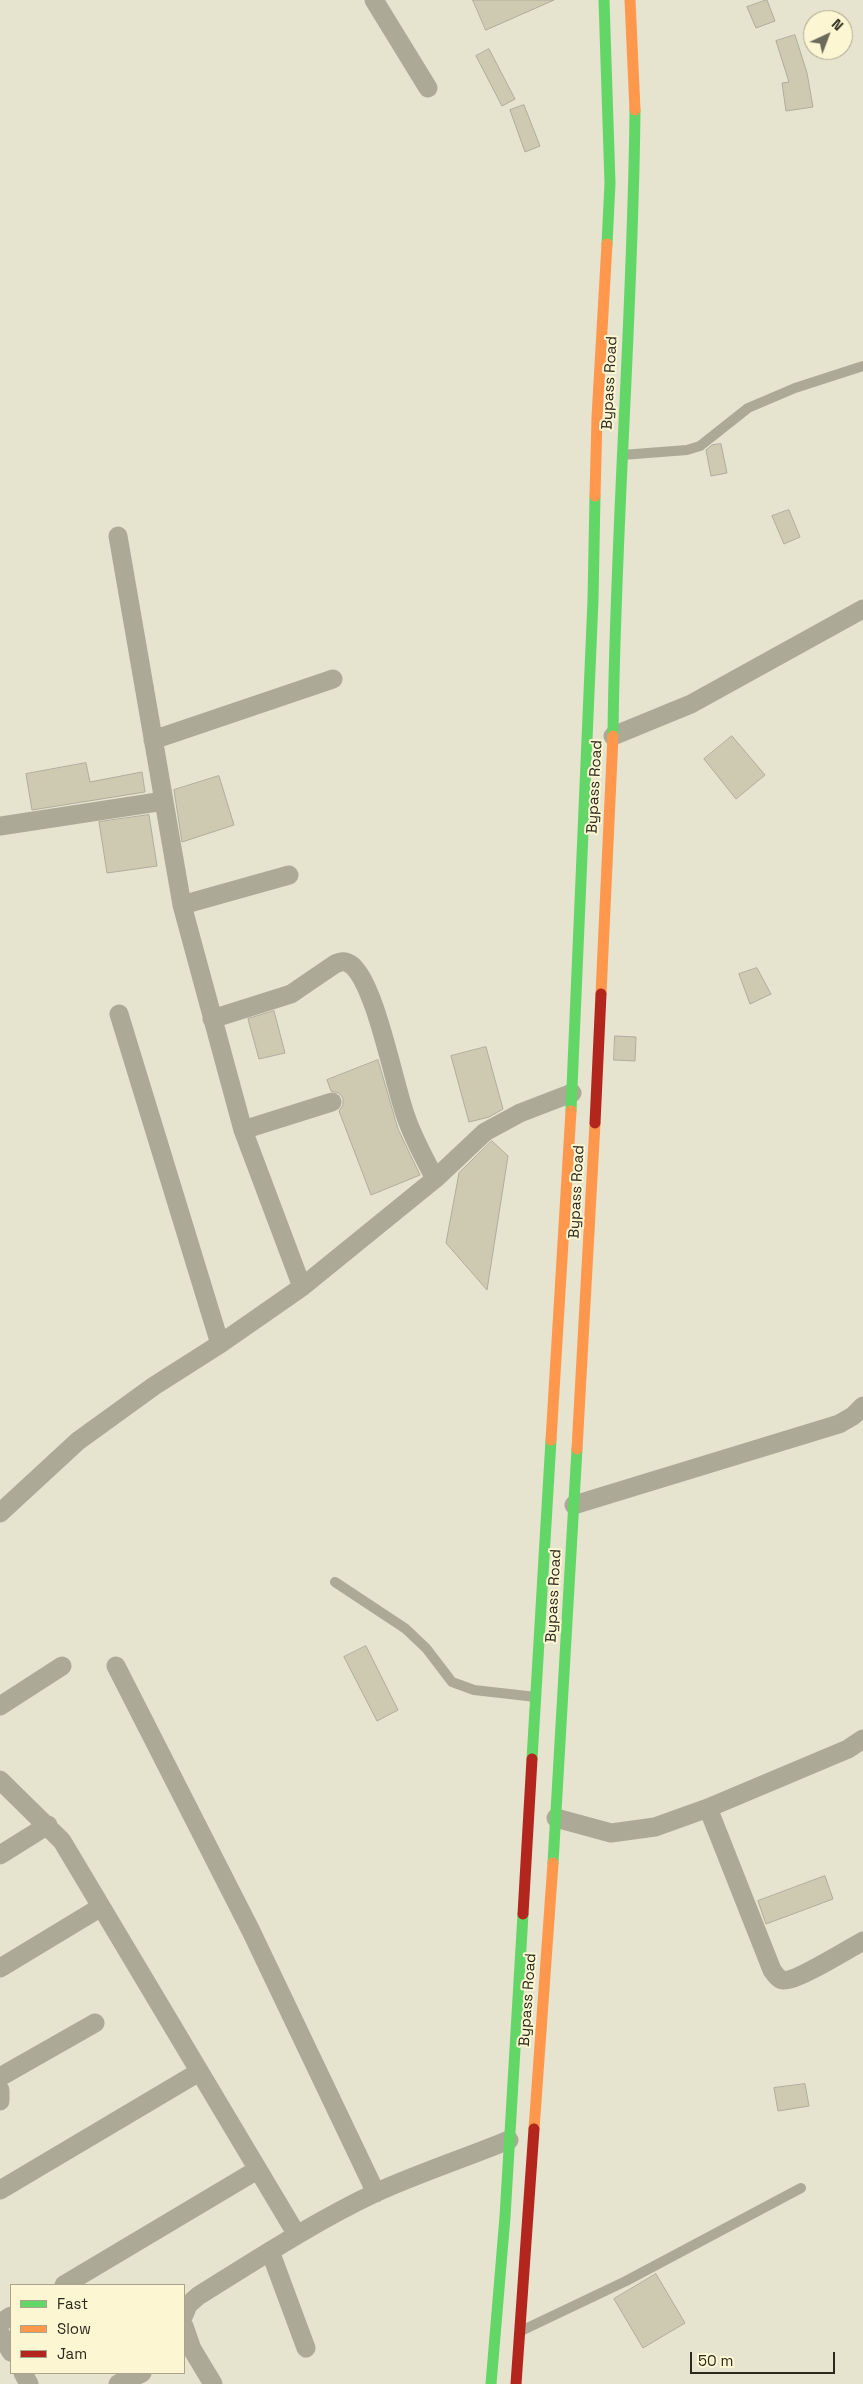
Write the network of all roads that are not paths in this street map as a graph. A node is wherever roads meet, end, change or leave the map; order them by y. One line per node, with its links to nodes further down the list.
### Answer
1 (374, 0): 4 (street)
2 (604, 0): 18 (main road, Bypass Road)
3 (630, 0): 6 (main road, Bypass Road)
4 (428, 88)
5 (863, 366): 6 (lane)
6 (621, 455): 10 (main road, Bypass Road)
7 (118, 536): 11 (street)
8 (863, 609): 10 (street)
9 (333, 679): 11 (street)
10 (613, 736): 25 (main road, Bypass Road)
11 (153, 740): 12 (street)
12 (164, 801): 13 (street); 15 (street)
13 (0, 826)
14 (289, 875): 15 (street)
15 (182, 905): 17 (street)
16 (119, 1014): 23 (street)
17 (212, 1019): 20 (street); 21 (street)
18 (572, 1093): 21 (street); 30 (main road, Bypass Road)
19 (332, 1102): 20 (street)
20 (244, 1130): 22 (street)
21 (435, 1179): 22 (street)
22 (302, 1286): 23 (street)
23 (220, 1344): 26 (street)
24 (863, 1406): 25 (street)
25 (574, 1504): 35 (main road, Bypass Road)
26 (0, 1512)
27 (335, 1582): 30 (lane)
28 (62, 1666): 31 (street)
29 (116, 1666): 50 (street)
30 (536, 1697): 46 (main road, Bypass Road)
31 (0, 1706)
32 (863, 1739): 34 (street)
33 (0, 1780): 36 (street)
34 (708, 1808): 35 (street); 39 (street)
35 (556, 1818): 55 (main road, Bypass Road)
36 (48, 1825): 37 (street); 38 (street)
37 (0, 1855)
38 (101, 1907): 40 (street); 42 (street)
39 (863, 1941)
40 (0, 1968)
41 (95, 2023): 43 (street)
42 (199, 2072): 47 (street); 49 (street)
43 (0, 2077)
44 (0, 2090): 45 (street)
45 (0, 2101)
46 (509, 2140): 50 (street); 64 (main road, Bypass Road)
47 (257, 2170): 51 (street); 53 (street)
48 (801, 2188): 55 (lane)
49 (0, 2190)
50 (376, 2193): 51 (street)
51 (297, 2236): 52 (street)
52 (270, 2252): 54 (street); 58 (street)
53 (66, 2284)
54 (185, 2312)
55 (520, 2331): 65 (main road, Bypass Road)
56 (185, 2332): 60 (street)
57 (0, 2333): 59 (street)
58 (306, 2348)
59 (10, 2350)
60 (188, 2351): 63 (street)
61 (140, 2374): 62 (street)
62 (118, 2384)
63 (213, 2384)
64 (491, 2384)
65 (516, 2384)

